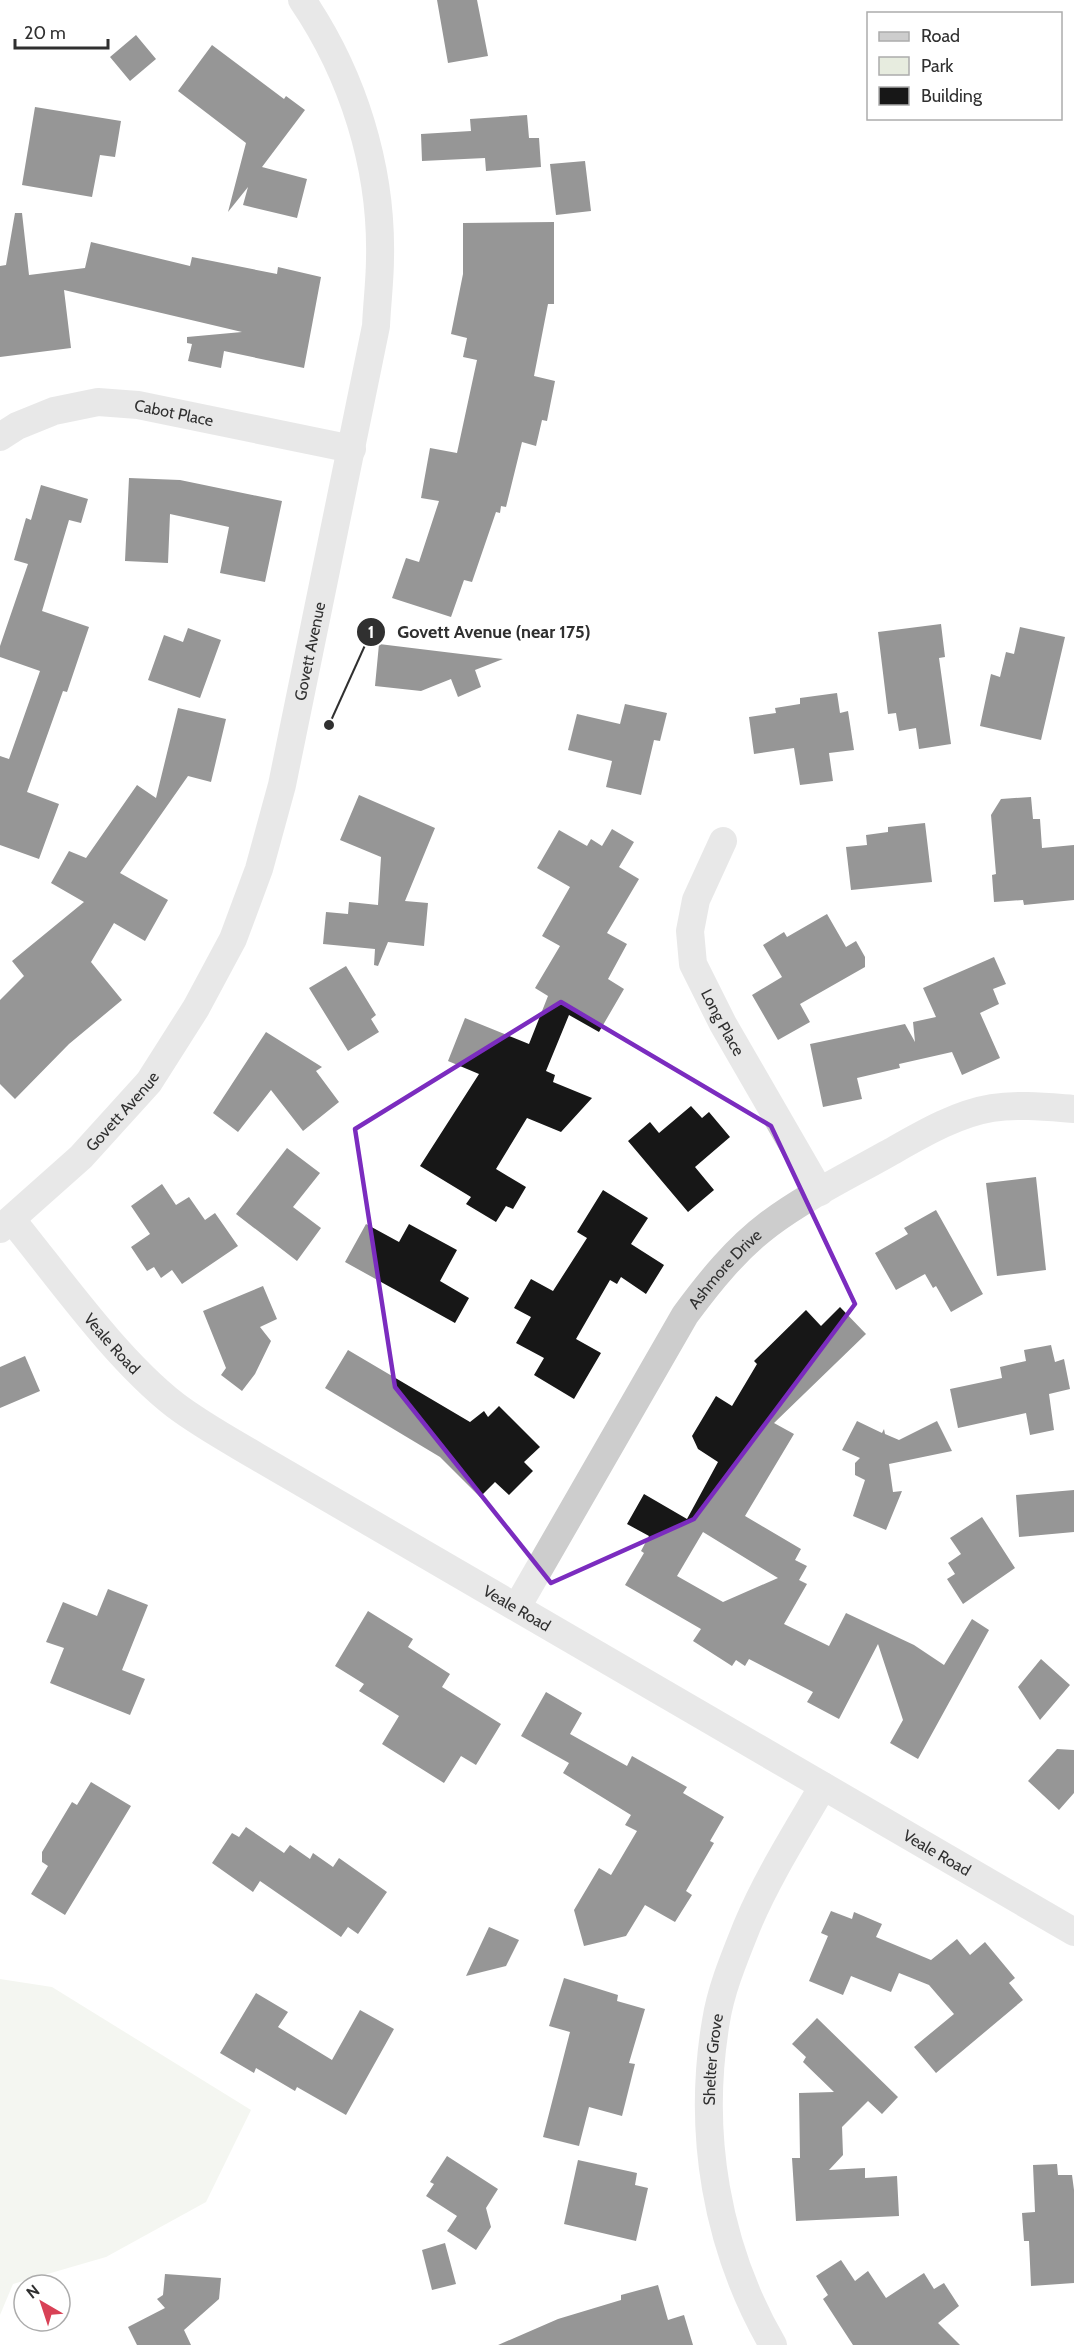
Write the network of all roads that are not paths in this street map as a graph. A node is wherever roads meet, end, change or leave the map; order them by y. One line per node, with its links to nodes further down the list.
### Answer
1 (302, 0): 3 (street, Govett Avenue)
2 (0, 437): 3 (street, Cabot Place)
3 (352, 448): 7 (street, Govett Avenue)
4 (723, 841): 6 (street, Long Place)
5 (1074, 1109): 6 (street, Ashmore Drive)
6 (820, 1192): 8 (street, Ashmore Drive)
7 (6, 1224): 8 (street, Veale Road)
8 (517, 1607): 9 (street, Veale Road)
9 (823, 1786): 10 (street, Veale Road); 11 (street, Shelter Grove)
10 (1074, 1932)
11 (773, 2345)

